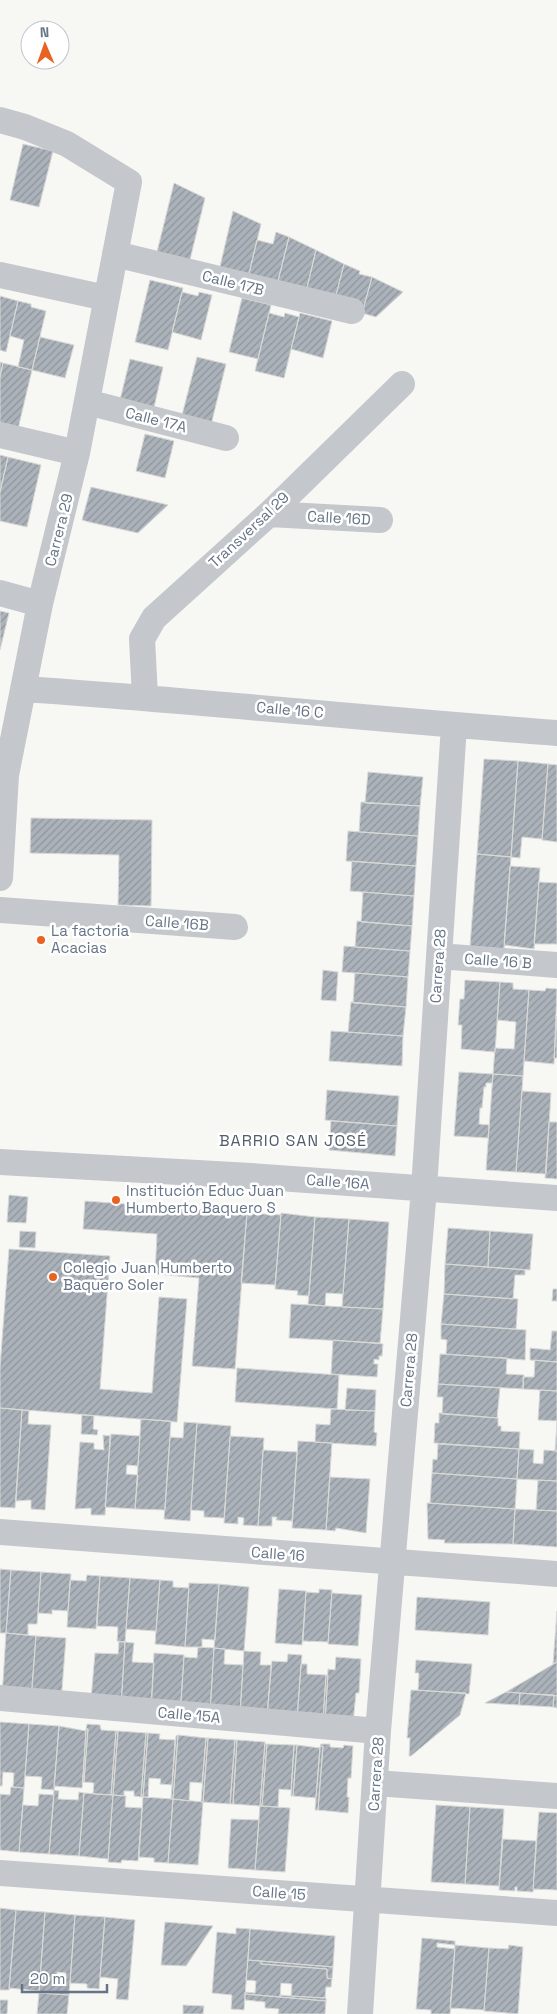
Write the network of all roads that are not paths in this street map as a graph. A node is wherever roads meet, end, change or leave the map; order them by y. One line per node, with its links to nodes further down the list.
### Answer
1 (0, 120): 2 (street, Carrera 29)
2 (115, 254): 4 (street, Carrera 29); 5 (street, Calle 17B)
3 (0, 275): 4 (street)
4 (106, 298): 7 (street, Carrera 29)
5 (352, 312)
6 (402, 384): 11 (street, Transversal 29)
7 (87, 402): 9 (street, Calle 17A); 10 (street, Carrera 29)
8 (0, 435): 10 (street)
9 (226, 438)
10 (77, 453): 14 (street, Carrera 29)
11 (269, 514): 12 (street, Calle 16D); 16 (street, Transversal 29)
12 (380, 520)
13 (0, 593): 14 (street)
14 (40, 604): 15 (street, Carrera 29)
15 (24, 689): 16 (street, Calle 16 C); 19 (street, Carrera 29)
16 (145, 697): 17 (street, Calle 16 C)
17 (454, 726): 18 (street, Calle 16 C); 23 (street, Carrera 28)
18 (557, 733)
19 (3, 774): 20 (street, Carrera 29)
20 (0, 878)
21 (0, 910): 22 (street, Calle 16B)
22 (235, 927)
23 (438, 956): 24 (street, Calle 16 B); 26 (street, Carrera 28)
24 (557, 965)
25 (0, 1162): 26 (street, Calle 16A)
26 (424, 1189): 27 (street, Calle 16A); 29 (street, Carrera 28)
27 (557, 1198)
28 (0, 1532): 29 (street, Calle 16)
29 (393, 1563): 30 (street, Calle 16); 32 (street, Carrera 28)
30 (557, 1574)
31 (0, 1698): 32 (street, Calle 15A)
32 (378, 1731): 33 (street, Carrera 28)
33 (375, 1783): 34 (street); 36 (street, Carrera 28)
34 (557, 1796)
35 (0, 1873): 36 (street, Calle 15)
36 (368, 1899): 37 (street, Calle 15); 38 (street, Carrera 28)
37 (557, 1913)
38 (360, 2014)

